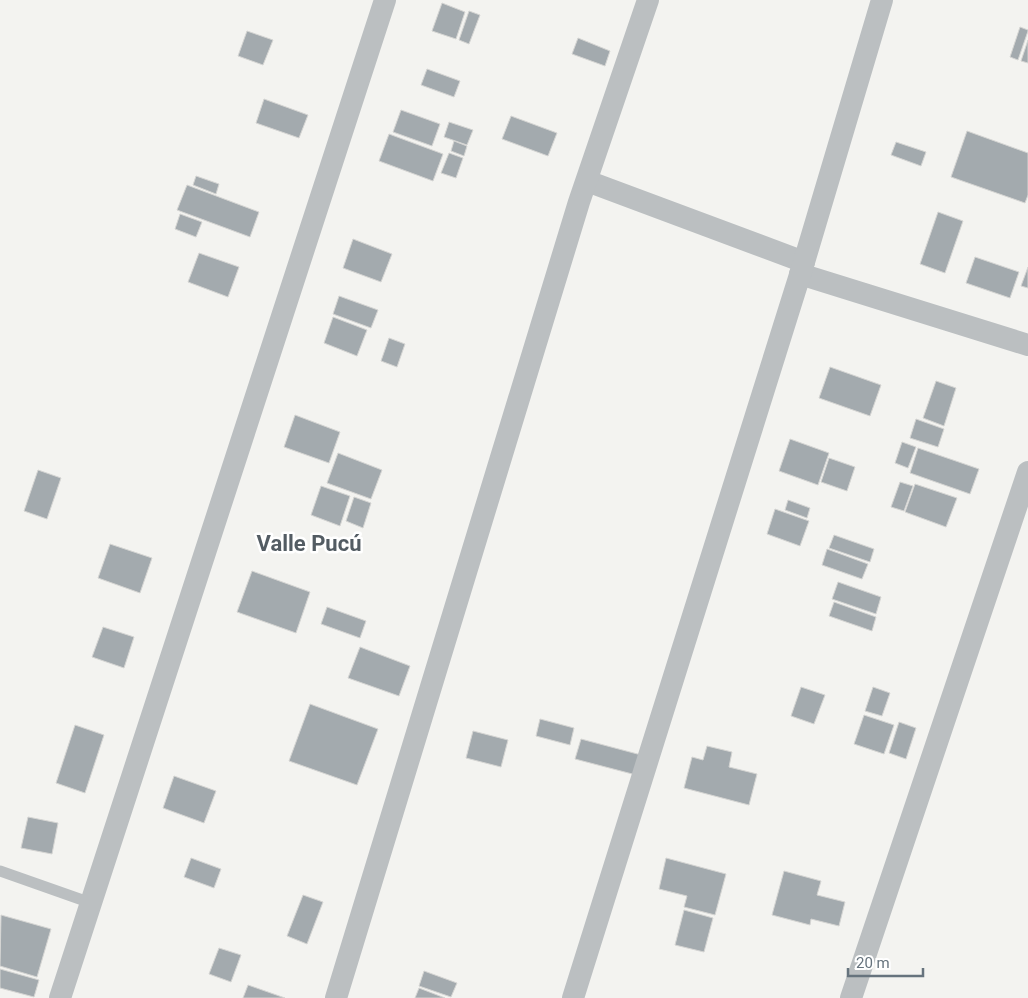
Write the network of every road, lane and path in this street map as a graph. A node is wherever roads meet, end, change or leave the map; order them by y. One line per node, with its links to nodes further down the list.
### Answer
1 (385, 0): 9 (street)
2 (648, 0): 4 (street)
3 (882, 0): 5 (street)
4 (587, 181): 5 (street); 11 (street)
5 (802, 268): 6 (street); 12 (street)
6 (1028, 345)
7 (1028, 472): 13 (street)
8 (0, 871): 9 (lane)
9 (91, 903): 10 (street)
10 (60, 998)
11 (336, 998)
12 (573, 998)
13 (851, 998)

